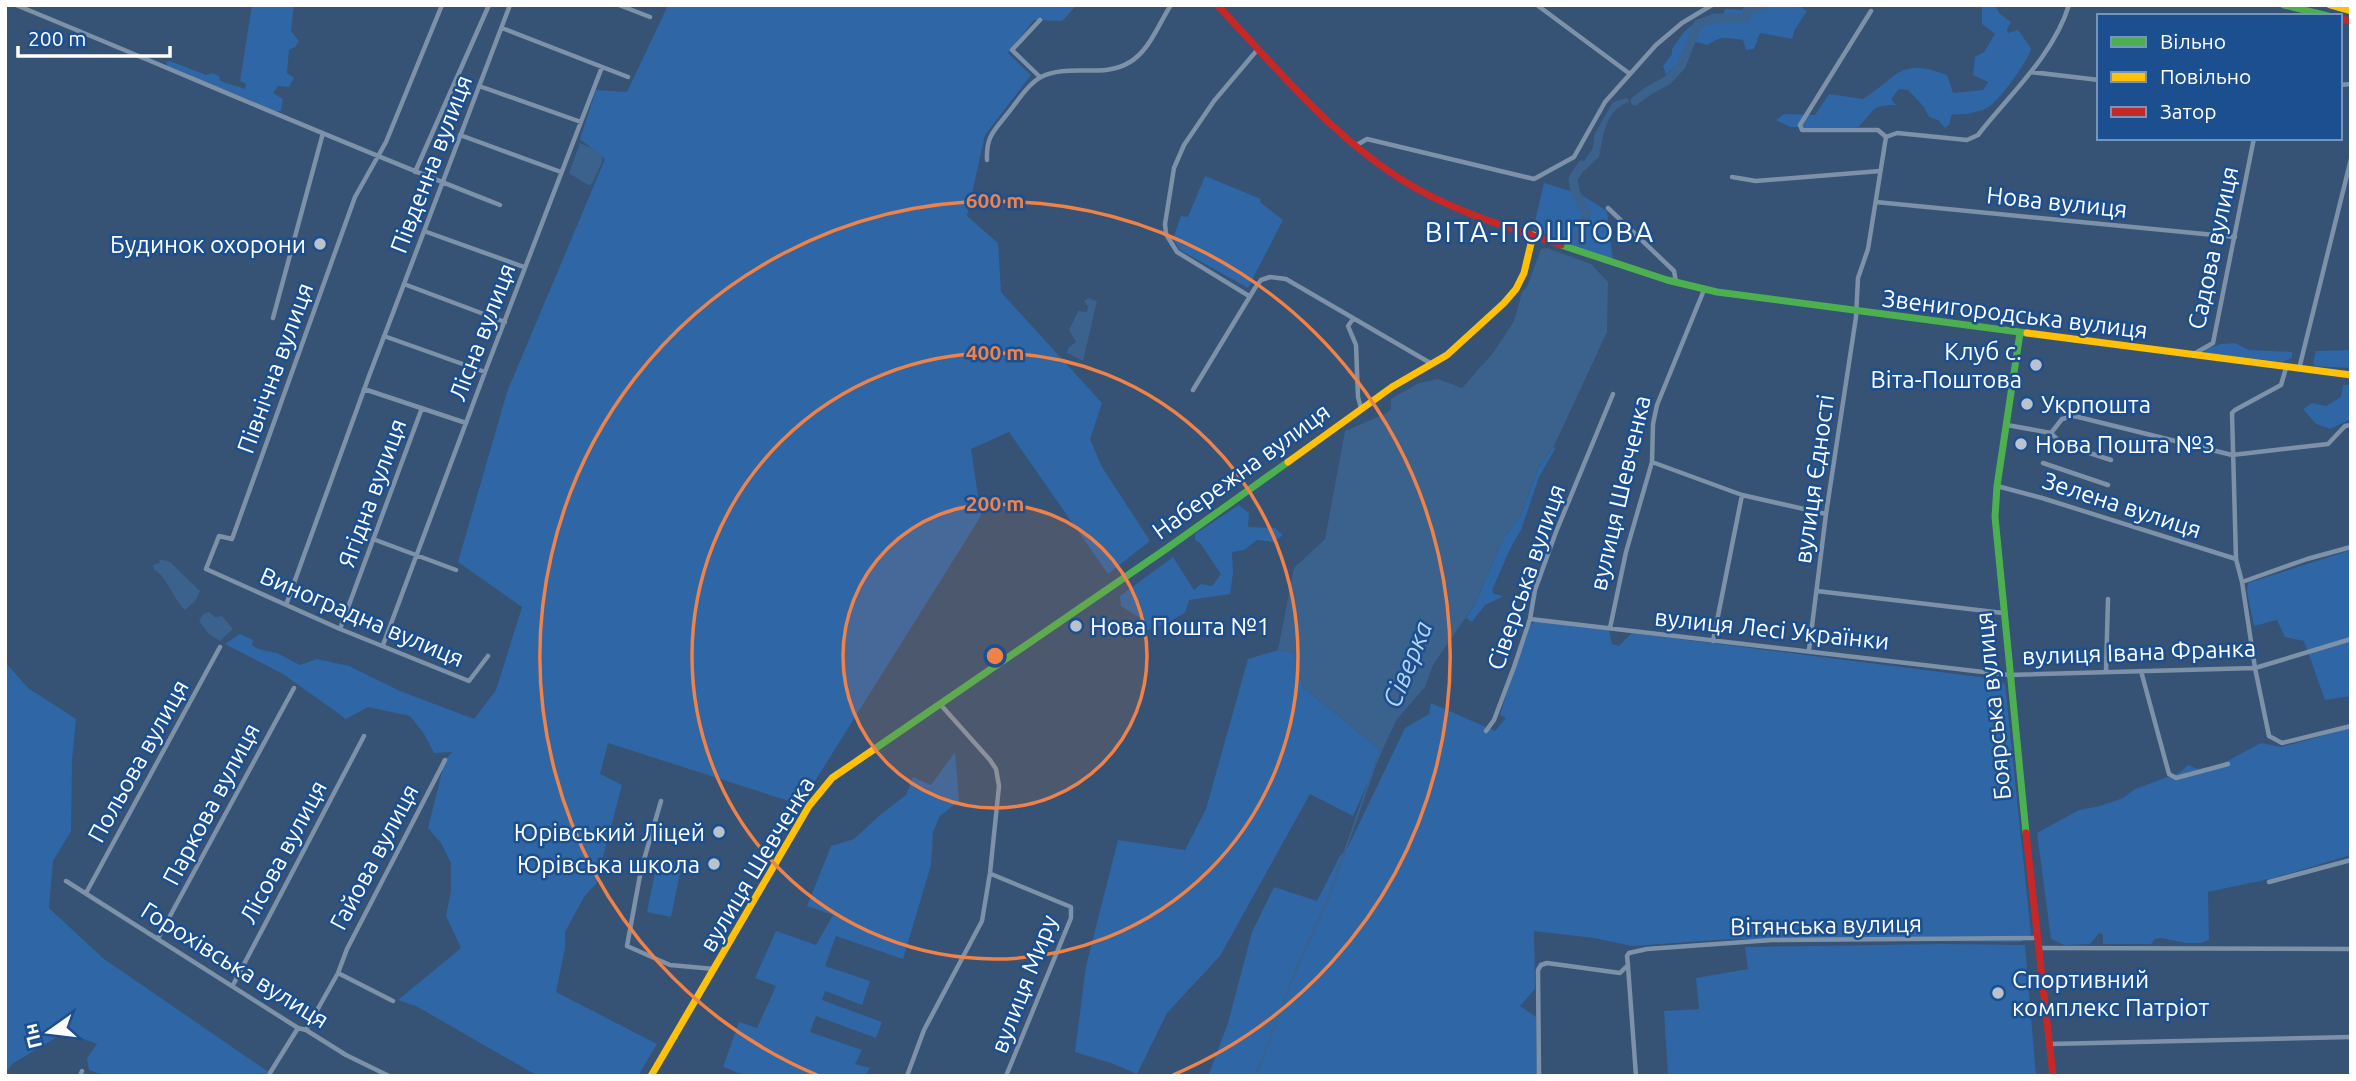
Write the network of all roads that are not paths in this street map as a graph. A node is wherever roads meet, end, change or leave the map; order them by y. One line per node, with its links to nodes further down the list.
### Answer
1 (16, 5): 28 (street)
2 (442, 5): 33 (street)
3 (489, 5): 37 (street, Південна вулиця)
4 (510, 5): 18 (street, Південна вулиця)
5 (619, 5): 16 (street)
6 (1171, 5): 24 (street)
7 (1217, 5): 19 (main road, Звенигородська вулиця)
8 (1537, 5): 22 (street)
9 (1712, 5): 22 (street)
10 (2069, 5): 21 (street)
11 (2284, 5): 15 (main road)
12 (2330, 5): 13 (main road)
13 (2351, 10)
14 (1871, 11): 30 (street)
15 (2320, 14)
16 (650, 17)
17 (1040, 20): 24 (street)
18 (502, 28): 20 (street); 26 (street, Південна вулиця)
19 (1258, 49): 32 (main road, Звенигородська вулиця); 51 (street)
20 (603, 67): 23 (street); 27 (street, Лісна вулиця)
21 (2031, 72): 25 (street); 30 (street)
22 (1630, 74): 32 (street)
23 (628, 77)
24 (1040, 77): 35 (street)
25 (2097, 80)
26 (479, 86): 27 (street); 29 (street, Південна вулиця)
27 (581, 122): 38 (street, Лісна вулиця)
28 (323, 133): 33 (street); 53 (street)
29 (460, 135): 38 (street); 40 (street, Південна вулиця)
30 (1886, 137): 36 (street)
31 (2254, 140): 46 (street, Садова вулиця)
32 (1354, 146): 45 (main road, Звенигородська вулиця)
33 (376, 157): 37 (street); 87 (street, Північна вулиця)
34 (2351, 159): 61 (street)
35 (987, 160)
36 (1880, 171): 39 (street); 41 (street)
37 (415, 172): 40 (street)
38 (561, 172): 47 (street, Лісна вулиця)
39 (1732, 177)
40 (441, 182): 42 (street); 44 (street, Південна вулиця)
41 (1876, 202): 46 (street, Нова вулиця); 52 (street)
42 (500, 205)
43 (1608, 208): 48 (street)
44 (424, 231): 47 (street); 49 (street, Південна вулиця)
45 (1533, 235): 48 (main road, Звенигородська вулиця); 59 (main road, Набережна вулиця)
46 (2235, 237): 58 (street, Садова вулиця)
47 (524, 267): 55 (street, Лісна вулиця)
48 (1676, 283): 50 (main road, Звенигородська вулиця)
49 (404, 284): 55 (street); 57 (street, Південна вулиця)
50 (1704, 290): 52 (main road, Звенигородська вулиця); 75 (street, вулиця Шевченка)
51 (1249, 296): 54 (street); 65 (street)
52 (1856, 313): 56 (main road, Звенигородська вулиця); 80 (street, вулиця Єдності)
53 (272, 318)
54 (1353, 319): 59 (street); 68 (street, Набережна вулиця)
55 (505, 322): 62 (street, Лісна вулиця)
56 (2020, 333): 58 (main road, Звенигородська вулиця); 70 (main road, Боярська вулиця)
57 (384, 336): 62 (street); 64 (street, Південна вулиця)
58 (2192, 356): 60 (main road, Звенигородська вулиця)
59 (1432, 364): 68 (main road, Набережна вулиця)
60 (2286, 368): 61 (main road, Звенигородська вулиця); 73 (street, Зелена вулиця)
61 (2299, 370): 63 (main road, Звенигородська вулиця)
62 (485, 372): 69 (street, Лісна вулиця)
63 (2351, 375)
64 (364, 389): 67 (street); 91 (street, Південна вулиця)
65 (1193, 390)
66 (1613, 394): 93 (street, Сіверська вулиця)
67 (422, 408): 69 (street); 81 (street, Ягідна вулиця)
68 (1361, 408): 85 (main road, Набережна вулиця)
69 (466, 423): 83 (street, Лісна вулиця)
70 (2007, 425): 72 (street); 78 (main road, Боярська вулиця)
71 (2351, 425): 73 (street)
72 (2051, 433): 73 (street); 74 (street)
73 (2232, 455): 84 (street, Зелена вулиця)
74 (2111, 460)
75 (1651, 462): 79 (street); 94 (street, вулиця Шевченка)
76 (2043, 463): 77 (street)
77 (2108, 485)
78 (1997, 486): 84 (street, Зелена вулиця); 92 (main road, Боярська вулиця)
79 (1742, 495): 80 (street); 97 (street)
80 (1826, 514): 89 (street, вулиця Єдності)
81 (373, 538): 83 (street); 95 (street, Ягідна вулиця)
82 (2351, 547): 88 (street)
83 (417, 554): 86 (street); 98 (street, Лісна вулиця)
84 (2236, 559): 88 (street, Зелена вулиця)
85 (1142, 566): 107 (main road, вулиця Шевченка)
86 (456, 570)
87 (214, 573): 91 (street, Виноградна вулиця)
88 (2242, 582): 102 (street, Зелена вулиця)
89 (1817, 591): 92 (street); 100 (street, вулиця Єдності)
90 (2108, 599): 103 (street)
91 (286, 605): 95 (street, Виноградна вулиця)
92 (2003, 613): 105 (main road, Боярська вулиця)
93 (1530, 619): 94 (street, вулиця Лесі Українки); 109 (street, Сіверська вулиця)
94 (1610, 628): 97 (street, вулиця Лесі Українки)
95 (340, 629): 98 (street, Виноградна вулиця)
96 (2351, 639): 102 (street, вулиця Івана Франка)
97 (1713, 640): 100 (street, вулиця Лесі Українки)
98 (383, 645): 101 (street, Виноградна вулиця)
99 (220, 647): 118 (street, Польова вулиця)
100 (1810, 650): 105 (street, вулиця Лесі Українки)
101 (488, 656)
102 (2255, 668): 104 (street, вулиця Івана Франка); 108 (street, Зелена вулиця)
103 (2106, 671): 104 (street, вулиця Івана Франка); 105 (street, вулиця Івана Франка)
104 (2141, 671): 112 (street)
105 (2010, 675): 120 (main road, Боярська вулиця)
106 (294, 688): 119 (street, Паркова вулиця)
107 (939, 704): 115 (street); 124 (main road, вулиця Шевченка)
108 (2351, 726)
109 (1486, 731)
110 (364, 736): 126 (street, Лісова вулиця)
111 (445, 760): 125 (street, Гайова вулиця)
112 (2228, 764)
113 (661, 801): 124 (street)
114 (2351, 860): 117 (street)
115 (990, 873): 135 (street); 136 (street, вулиця Миру)
116 (66, 881): 118 (street, Горохівська вулиця)
117 (2269, 882)
118 (86, 893): 119 (street, Горохівська вулиця)
119 (158, 938): 126 (street, Горохівська вулиця)
120 (2038, 938): 121 (main road, Боярська вулиця); 123 (street, Вітянська вулиця)
121 (2039, 948): 122 (street); 131 (main road, Боярська вулиця)
122 (2351, 949)
123 (1628, 965): 137 (street, Вітянська вулиця); 138 (street)
124 (715, 969): 134 (main road, вулиця Шевченка)
125 (338, 973): 127 (street); 129 (street, Гайова вулиця)
126 (233, 985): 128 (street, Горохівська вулиця)
127 (393, 1001)
128 (299, 1028): 129 (street, Горохівська вулиця); 132 (street)
129 (306, 1030): 133 (street, Горохівська вулиця)
130 (2351, 1037): 131 (street)
131 (2050, 1044): 139 (main road, Боярська вулиця)
132 (270, 1073)
133 (389, 1076)
134 (651, 1076)
135 (907, 1076)
136 (1006, 1076)
137 (1539, 1076)
138 (1636, 1076)
139 (2053, 1076)

